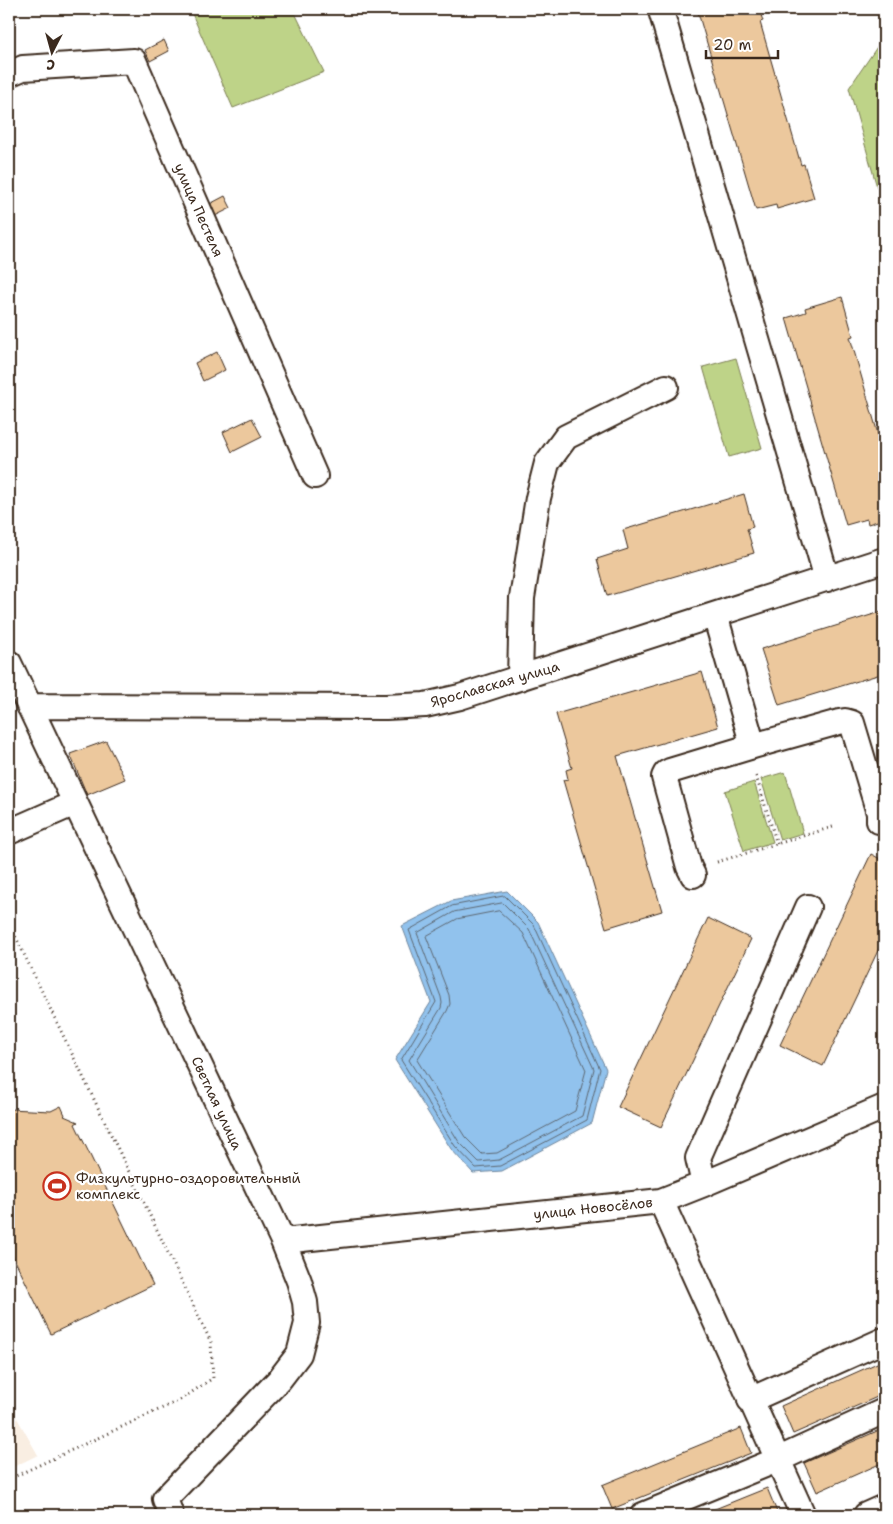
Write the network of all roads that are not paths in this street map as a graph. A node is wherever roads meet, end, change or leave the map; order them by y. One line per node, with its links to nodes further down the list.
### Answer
1 (661, 11): 6 (street)
2 (9, 74): 4 (street, улица Пестеля)
3 (666, 387): 9 (street)
4 (315, 476)
5 (884, 560): 6 (street, Ярославская улица)
6 (826, 579): 7 (street, Ярославская улица)
7 (715, 615): 9 (street, Ярославская улица); 11 (street)
8 (9, 663): 10 (street, Светлая улица)
9 (520, 678): 10 (street, Ярославская улица)
10 (29, 706): 12 (street, Светлая улица)
11 (754, 746): 13 (street); 15 (street)
12 (75, 803): 14 (street); 20 (street, Светлая улица)
13 (879, 821)
14 (9, 832)
15 (693, 875)
16 (808, 907): 18 (street)
17 (884, 1107): 18 (street, улица Новосёлов)
18 (704, 1184): 19 (street, улица Новосёлов)
19 (661, 1201): 20 (street, улица Новосёлов); 22 (street)
20 (283, 1241): 26 (street, Светлая улица)
21 (884, 1340): 22 (street)
22 (750, 1400): 24 (street)
23 (884, 1411): 24 (street)
24 (777, 1460): 27 (street); 28 (street)
25 (884, 1507): 29 (street)
26 (161, 1510)
27 (643, 1515)
28 (802, 1515)
29 (866, 1515)

